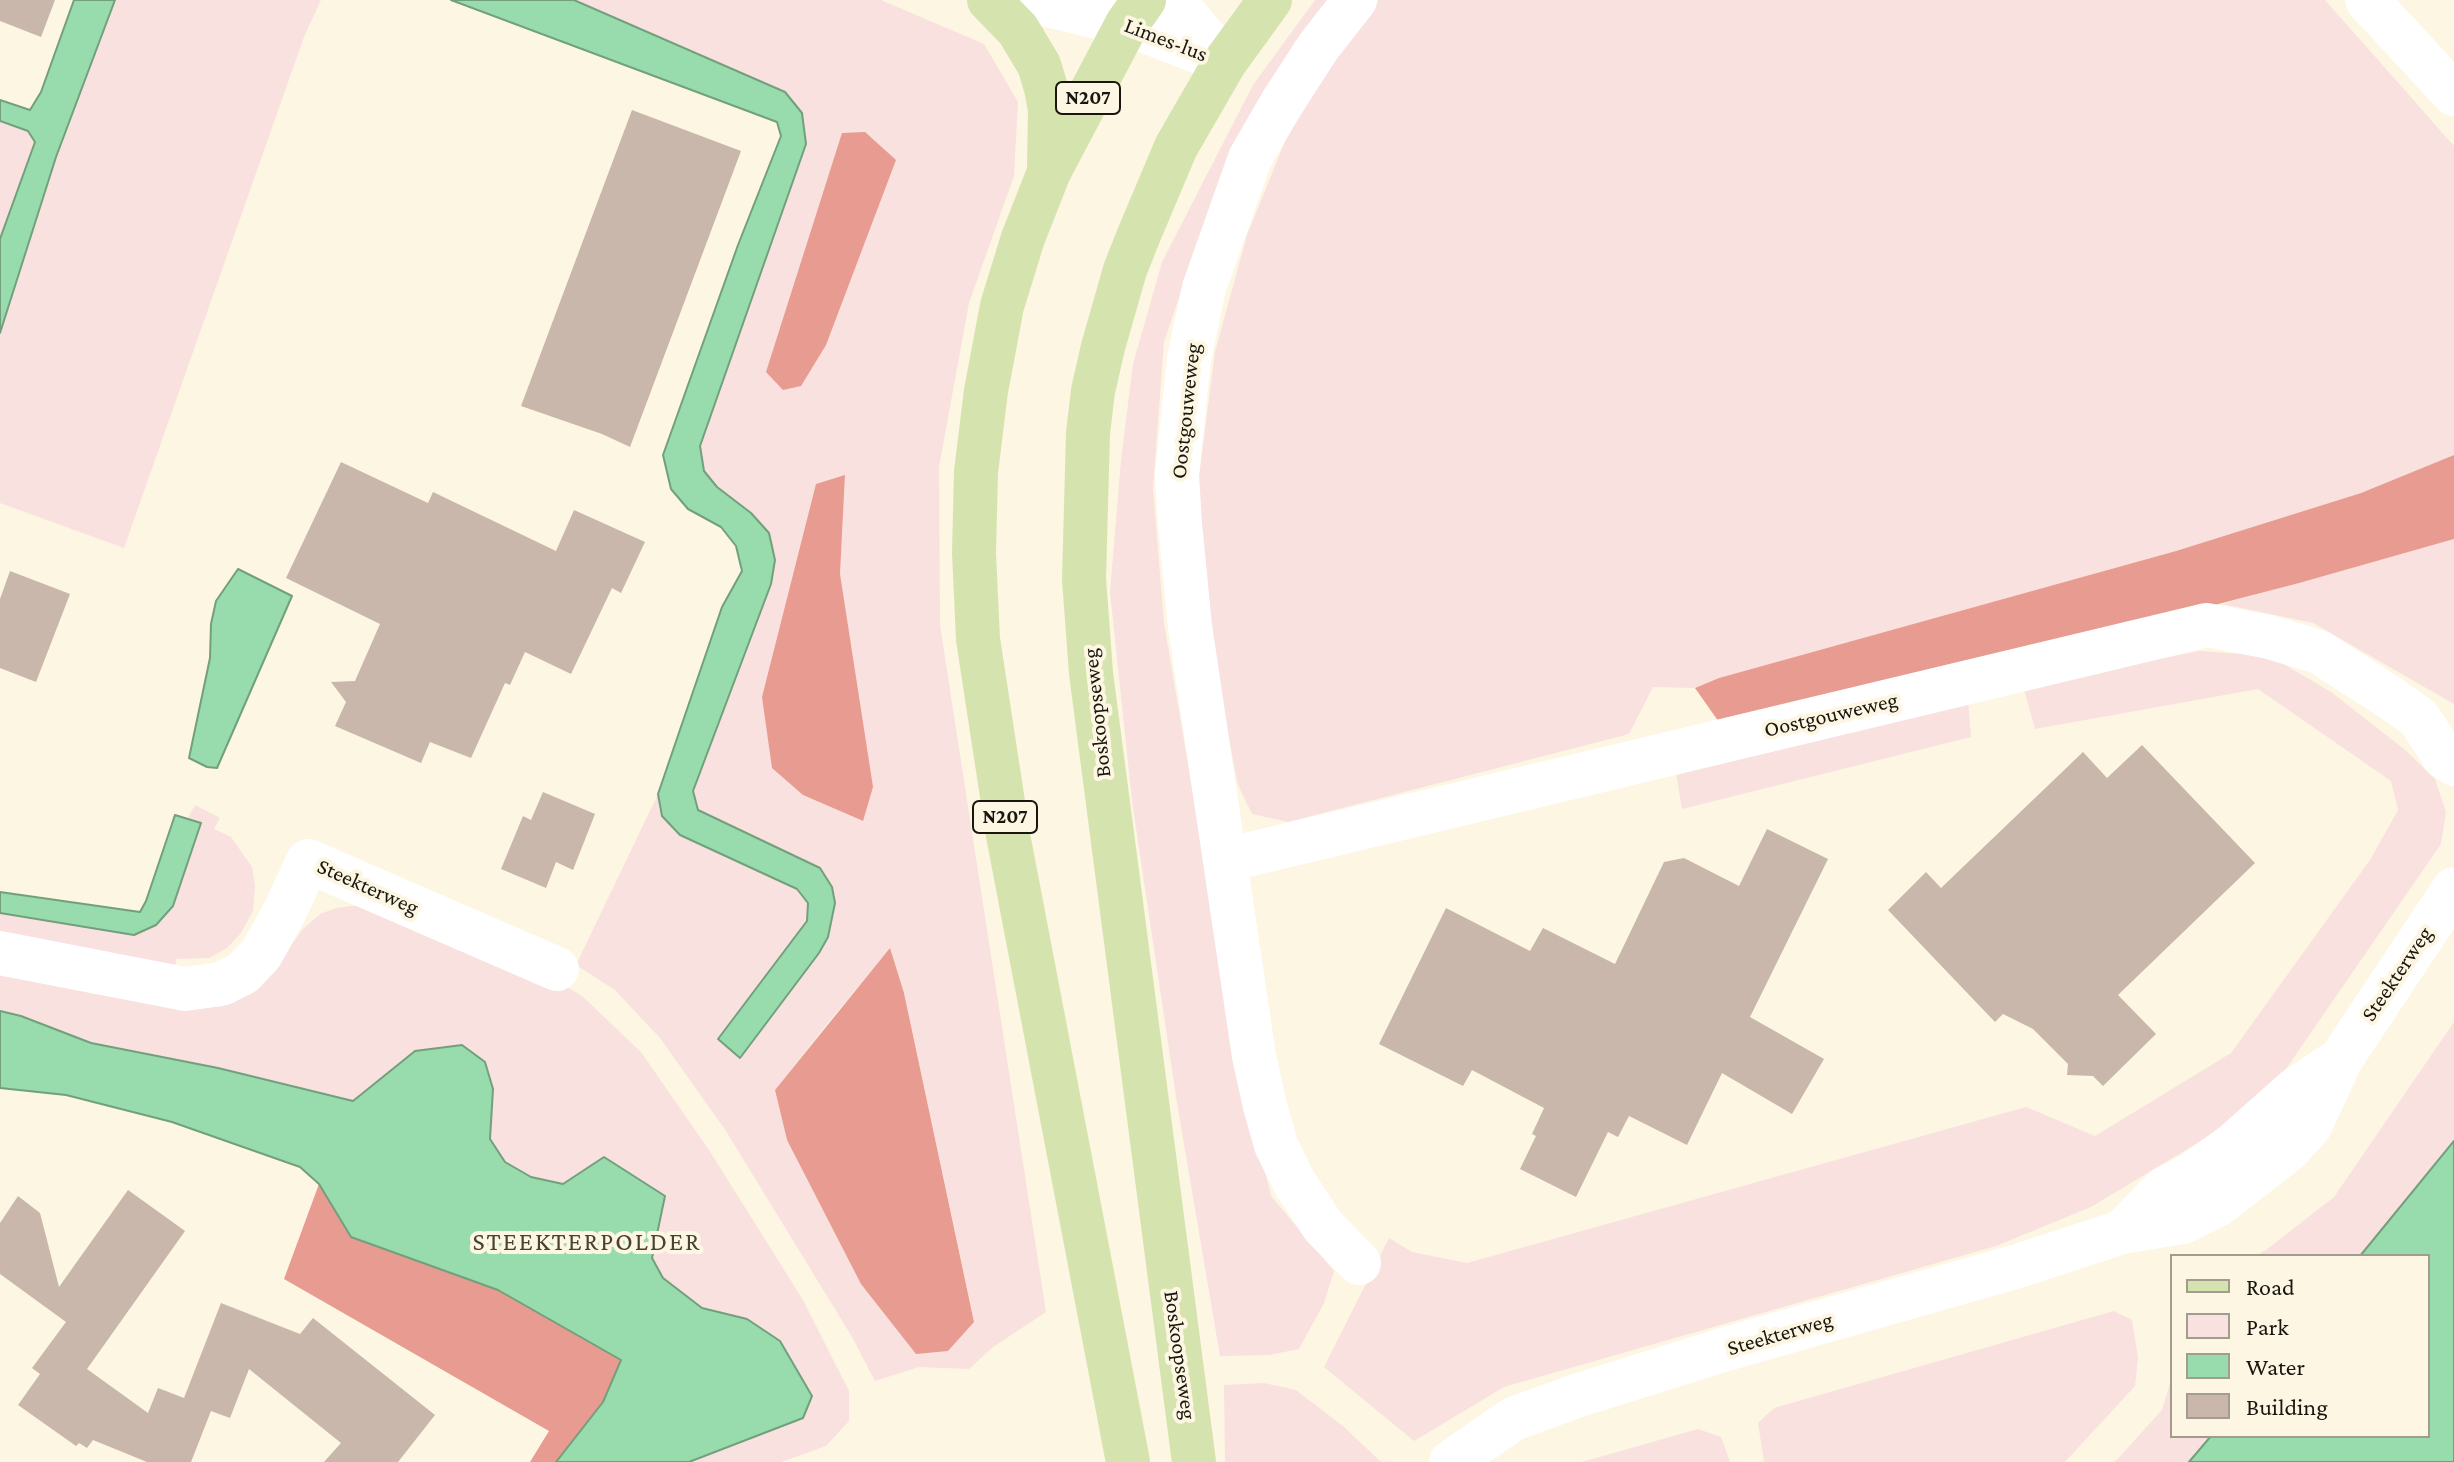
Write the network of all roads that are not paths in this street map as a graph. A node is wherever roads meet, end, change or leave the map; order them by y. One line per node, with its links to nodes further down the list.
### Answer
1 (989, 0): 10 (main road)
2 (1027, 0): 7 (street, Limes-lus)
3 (1173, 0): 8 (street, Limes-lus)
4 (1270, 0): 8 (main road, Boskoopseweg)
5 (1355, 0): 13 (street, Oostgouweweg)
6 (2367, 0): 9 (street)
7 (1135, 12): 8 (street, Limes-lus); 10 (main road, N207)
8 (1225, 62): 19 (main road, Boskoopseweg)
9 (2454, 94)
10 (1049, 172): 18 (main road, N207)
11 (2436, 722): 12 (street, Oostgouweweg); 13 (street, Oostgouweweg)
12 (2454, 764)
13 (1226, 860): 17 (street, Oostgouweweg)
14 (2454, 889): 20 (street, Steekterweg)
15 (0, 953): 16 (street, Steekterweg)
16 (557, 969)
17 (1359, 1263)
18 (1128, 1462)
19 (1194, 1462)
20 (1451, 1462)

